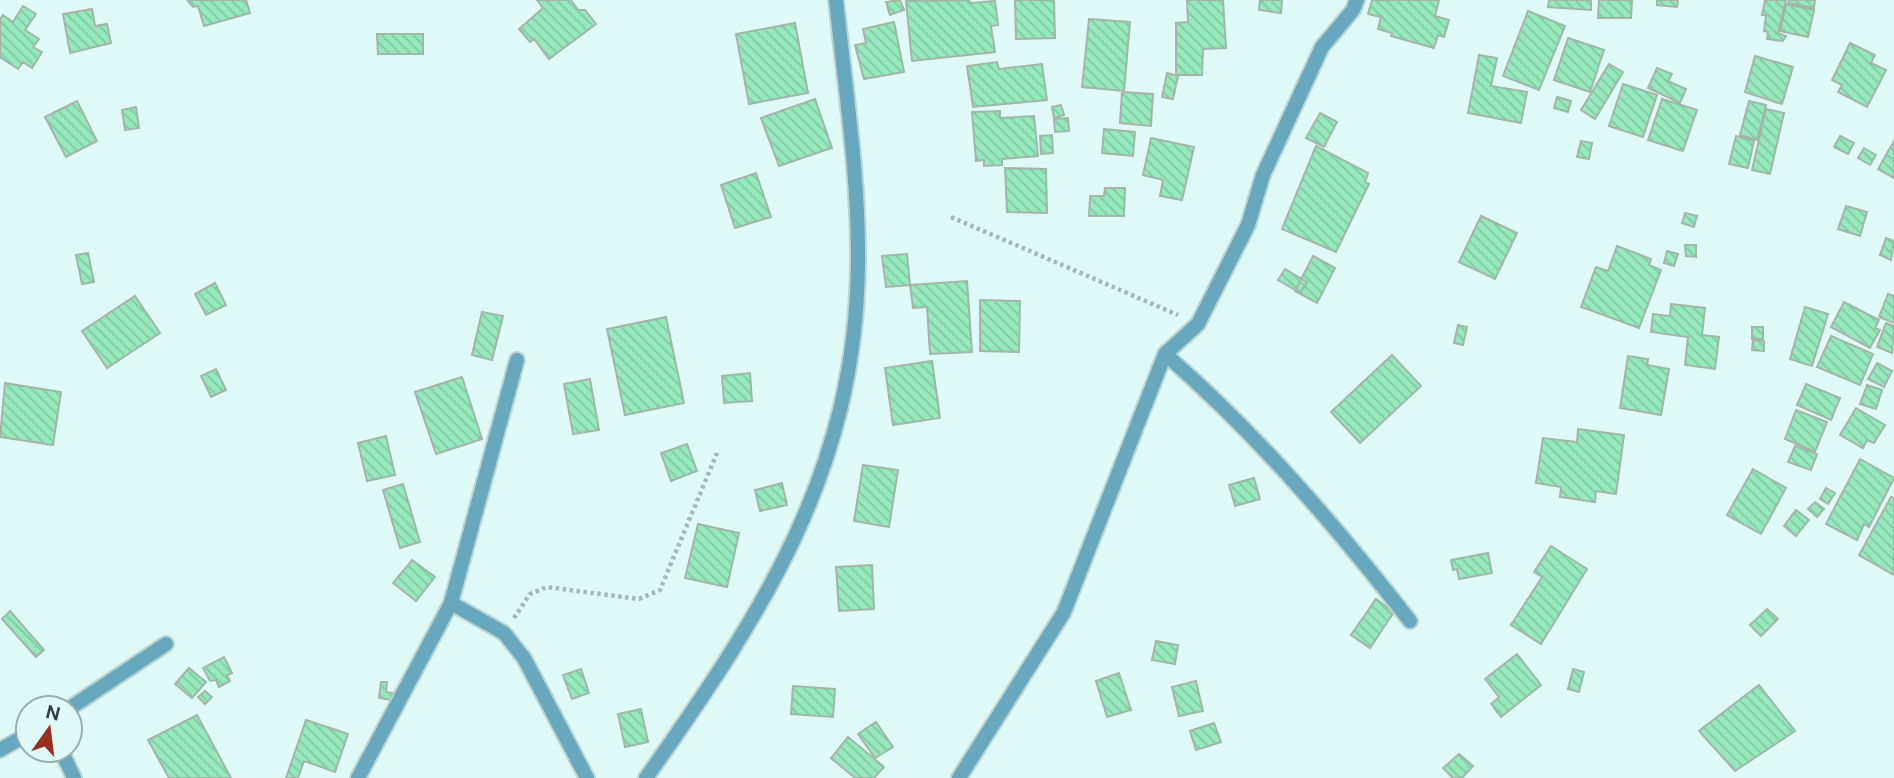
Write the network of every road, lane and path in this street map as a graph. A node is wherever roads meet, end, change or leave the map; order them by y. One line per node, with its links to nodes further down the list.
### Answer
1 (836, 0): 15 (street)
2 (1357, 0): 4 (street)
3 (951, 217): 4 (path)
4 (1198, 324): 5 (street)
5 (1166, 354): 9 (street); 16 (street)
6 (517, 360): 8 (street)
7 (717, 453): 10 (path)
8 (451, 603): 10 (street); 13 (street)
9 (1410, 621)
10 (505, 633): 14 (street)
11 (166, 644): 12 (street)
12 (84, 699)
13 (358, 778)
14 (587, 778)
15 (646, 778)
16 (959, 778)

